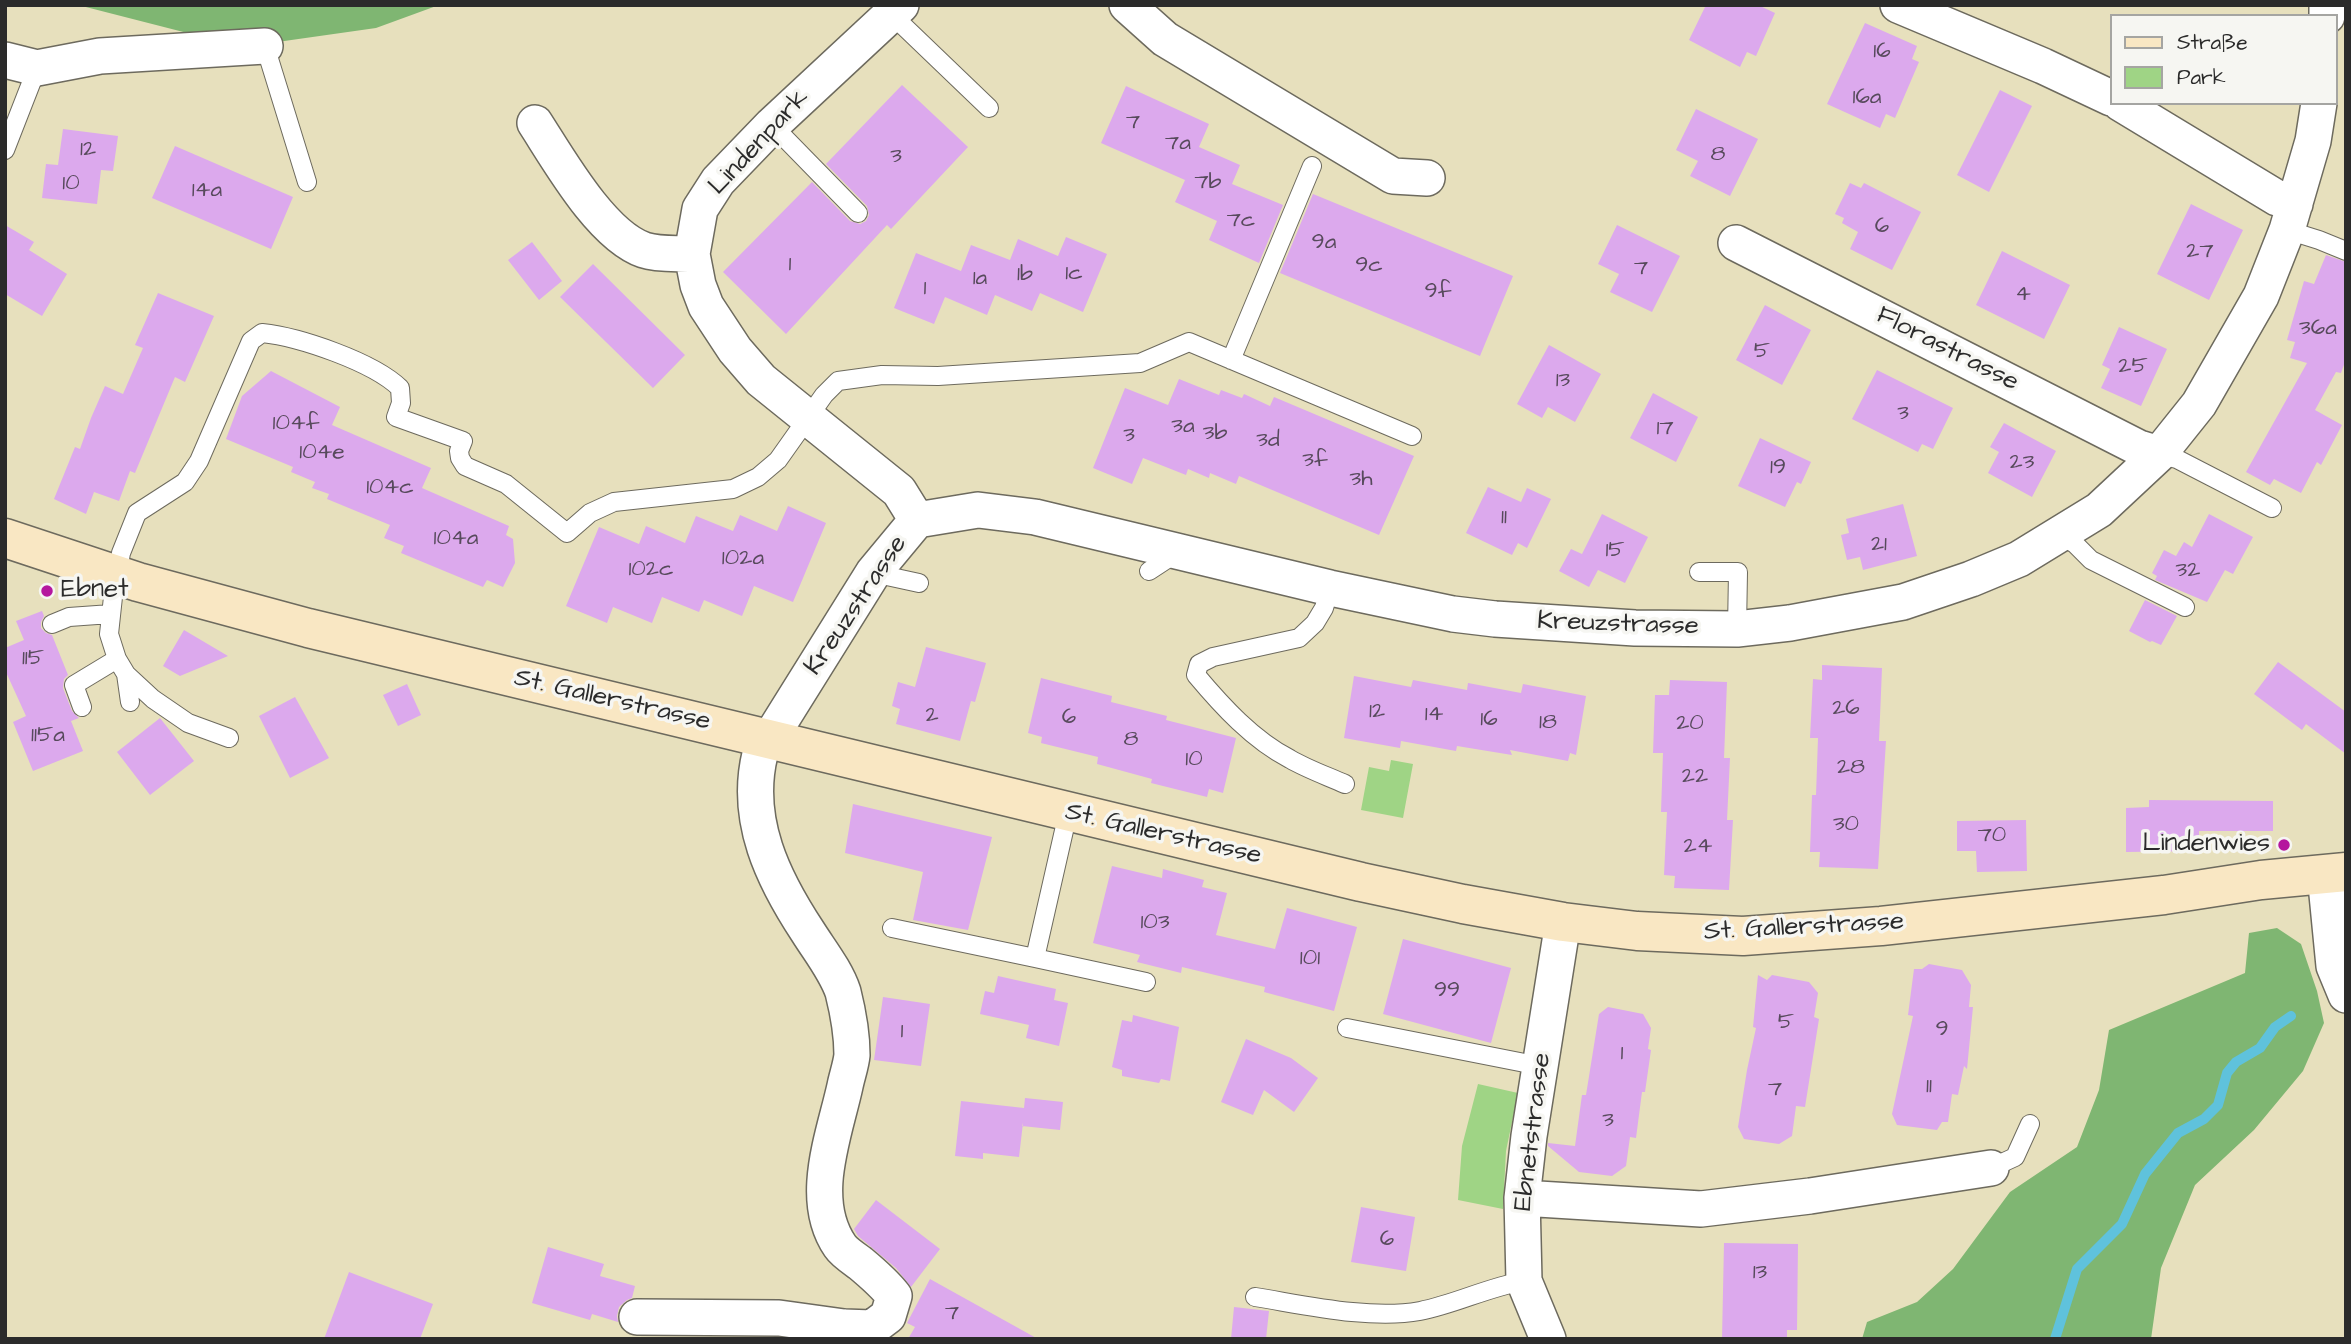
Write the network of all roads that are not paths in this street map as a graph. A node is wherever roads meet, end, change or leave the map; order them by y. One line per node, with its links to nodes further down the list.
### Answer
1 (1127, 5): 14 (street)
2 (1898, 5): 6 (street)
3 (896, 9): 9 (lane); 11 (street, Lindenpark)
4 (265, 46): 5 (street); 15 (lane)
5 (21, 64): 12 (lane)
6 (2110, 98)
7 (2123, 105): 17 (street)
8 (2319, 105): 17 (street, Kreuzstrasse)
9 (989, 108)
10 (535, 123): 20 (street)
11 (772, 125): 16 (lane); 20 (street, Lindenpark)
12 (5, 149)
13 (1312, 166): 21 (lane)
14 (1427, 178)
15 (307, 182)
16 (858, 213)
17 (2291, 217): 19 (lane); 24 (street, Kreuzstrasse)
18 (1736, 243): 24 (street, Florastrasse)
19 (2346, 251)
20 (692, 254): 22 (street, Lindenpark)
21 (1231, 360): 22 (lane); 23 (lane)
22 (807, 419): 26 (street, Lindenpark); 33 (lane)
23 (1412, 436)
24 (2159, 454): 25 (lane); 27 (street, Kreuzstrasse)
25 (2272, 508)
26 (917, 520): 29 (street, Kreuzstrasse); 32 (street, Kreuzstrasse)
27 (2061, 535): 36 (lane); 39 (street, Kreuzstrasse)
28 (5, 538): 33 (street, St. Gallerstrasse)
29 (1179, 551): 30 (lane); 35 (street, Kreuzstrasse)
30 (1149, 572)
31 (1699, 572): 39 (lane)
32 (873, 573): 34 (lane); 44 (street, Kreuzstrasse)
33 (117, 576): 37 (lane); 44 (street, St. Gallerstrasse)
34 (919, 583)
35 (1330, 588): 39 (street, Kreuzstrasse); 45 (lane)
36 (2185, 607)
37 (111, 614): 38 (lane); 40 (lane)
38 (52, 624)
39 (1737, 629)
40 (122, 666): 41 (lane); 42 (lane); 43 (lane)
41 (130, 702)
42 (82, 707)
43 (229, 737)
44 (769, 738): 46 (street, St. Gallerstrasse); 60 (street, Kreuzstrasse)
45 (1345, 784)
46 (1068, 813): 48 (street, St. Gallerstrasse); 50 (lane)
47 (2335, 873): 48 (street, St. Gallerstrasse); 52 (street)
48 (1563, 922): 54 (street, Ebnetstrasse)
49 (892, 928): 50 (lane)
50 (1035, 958): 51 (lane)
51 (1146, 982)
52 (2346, 995)
53 (1347, 1027): 54 (lane)
54 (1540, 1066): 57 (street, Ebnetstrasse)
55 (2030, 1124): 56 (lane)
56 (1991, 1168): 57 (street)
57 (1522, 1198): 58 (street, Ebnetstrasse)
58 (1524, 1281): 59 (lane); 61 (street, Ebnetstrasse)
59 (1255, 1297)
60 (637, 1317)
61 (1548, 1339)

